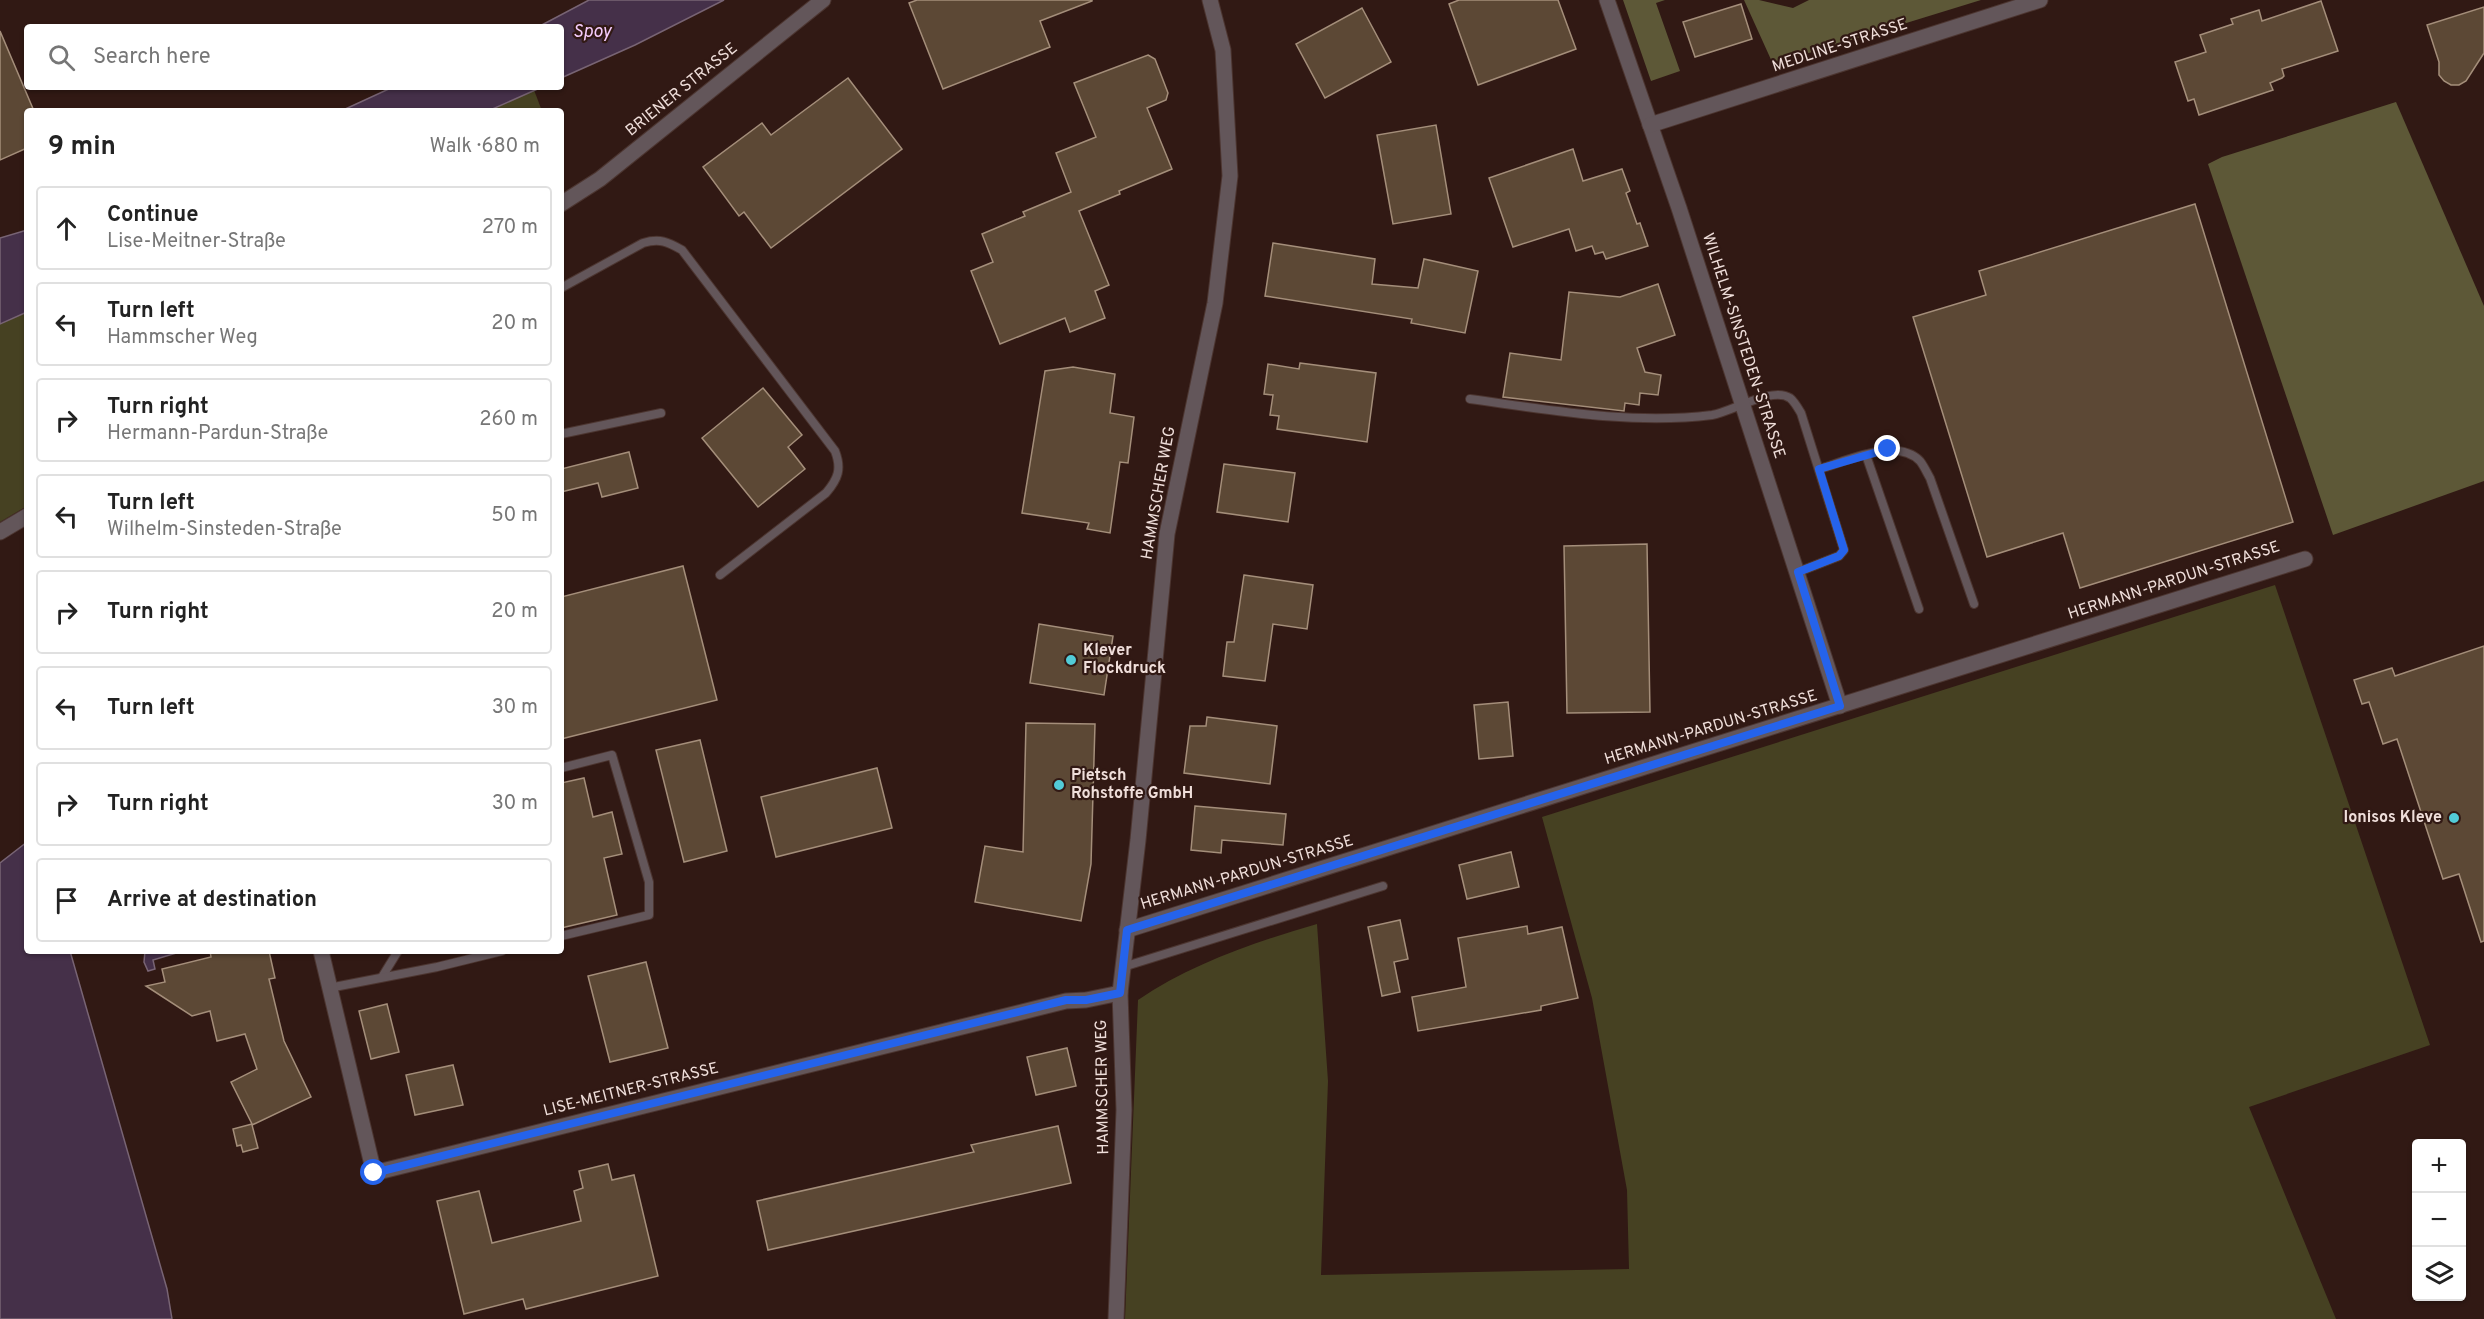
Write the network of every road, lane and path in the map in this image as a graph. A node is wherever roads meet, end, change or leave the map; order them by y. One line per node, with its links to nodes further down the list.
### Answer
1 (823, 0): 6 (street, BRIENER STRASSE)
2 (1210, 0): 24 (street, HAMMSCHER WEG)
3 (1607, 0): 5 (street, WILHELM-SINSTEDEN-STRASSE)
4 (2040, 0): 5 (street, MEDLINE-STRASSE)
5 (1650, 125): 9 (street, WILHELM-SINSTEDEN-STRASSE)
6 (564, 202)
7 (564, 286): 18 (lane)
8 (1470, 399): 9 (lane)
9 (1743, 405): 13 (lane); 17 (street, WILHELM-SINSTEDEN-STRASSE)
10 (661, 413): 11 (lane)
11 (564, 433)
12 (1866, 455): 13 (lane); 19 (lane); 20 (lane)
13 (1819, 469): 17 (lane)
14 (24, 518): 15 (street)
15 (0, 532)
16 (2304, 559): 21 (street, HERMANN-PARDUN-STRASSE)
17 (1798, 572): 21 (street, WILHELM-SINSTEDEN-STRASSE)
18 (720, 575)
19 (1974, 604)
20 (1919, 609)
21 (1840, 706): 24 (street, HERMANN-PARDUN-STRASSE)
22 (564, 767): 25 (lane)
23 (1383, 886): 29 (lane)
24 (1127, 930): 29 (street, HAMMSCHER WEG)
25 (564, 935)
26 (322, 954): 31 (street, LISE-MEITNER-STRASSE)
27 (396, 954): 30 (lane)
28 (488, 954): 30 (lane)
29 (1123, 967): 32 (street, HAMMSCHER WEG)
30 (382, 977): 31 (lane)
31 (328, 988): 32 (street, LISE-MEITNER-STRASSE)
32 (1120, 993): 33 (street, HAMMSCHER WEG)
33 (1116, 1319)

